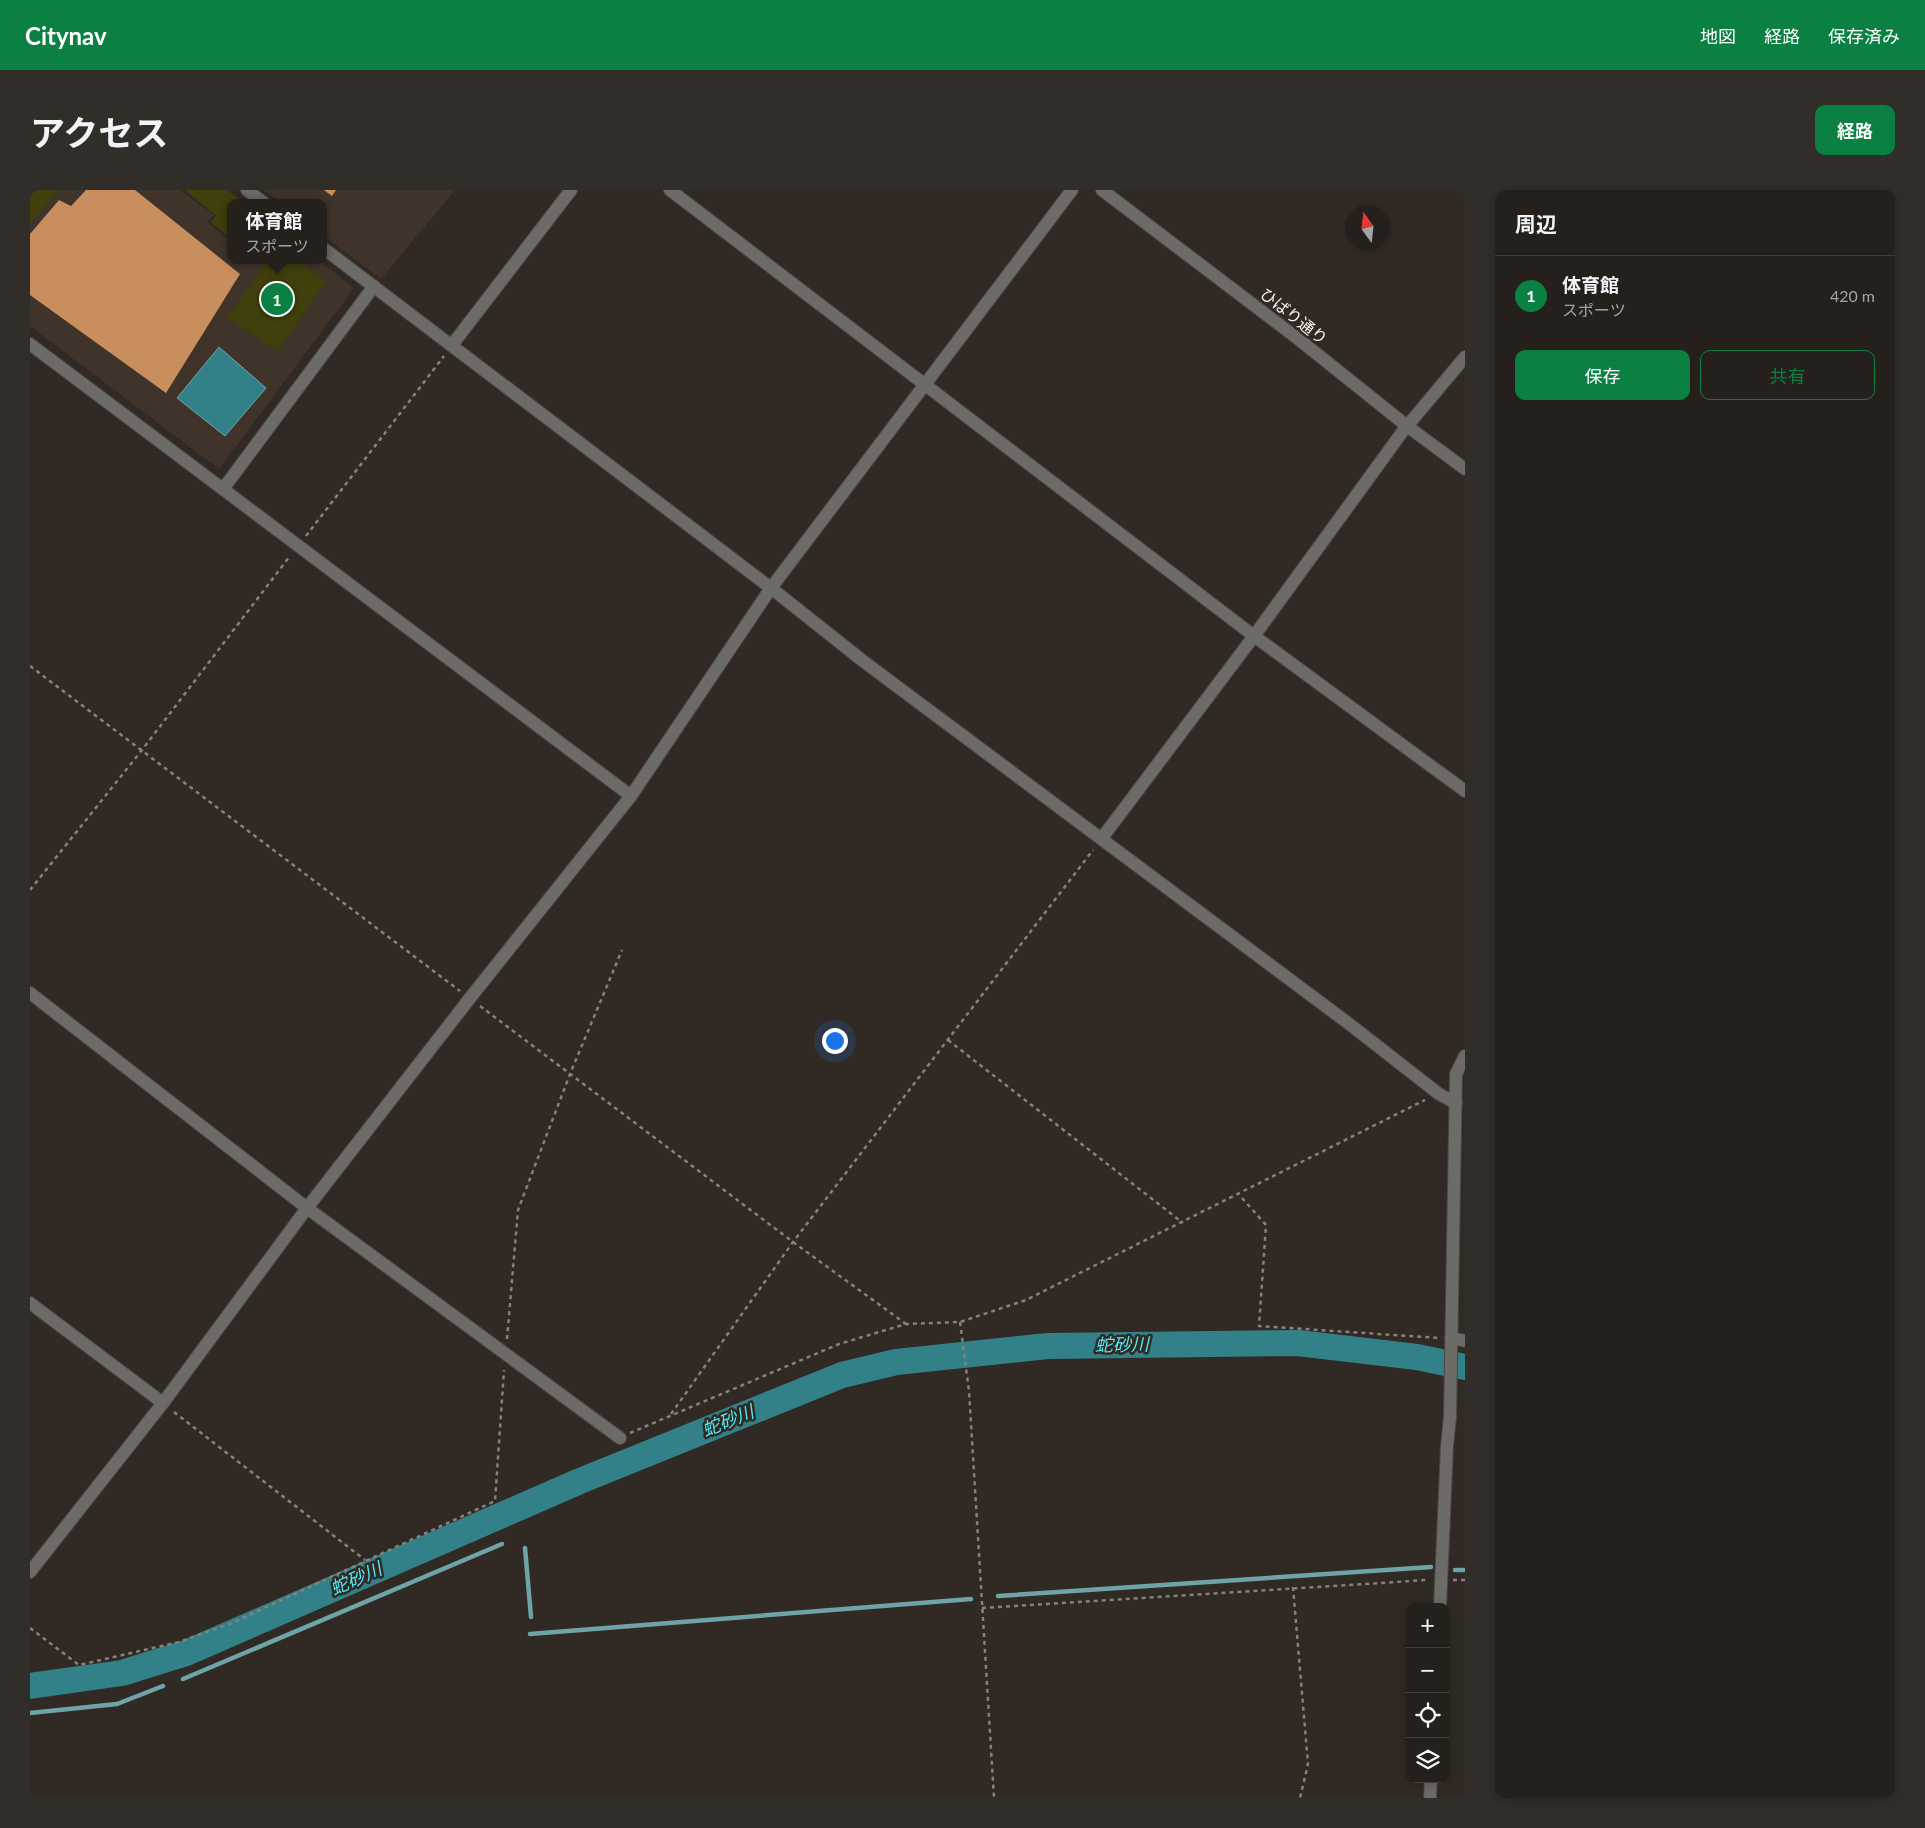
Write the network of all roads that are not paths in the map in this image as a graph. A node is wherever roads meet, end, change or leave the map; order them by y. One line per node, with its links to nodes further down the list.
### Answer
1 (247, 190): 6 (street)
2 (571, 190): 10 (street)
3 (670, 190): 12 (street)
4 (1072, 190): 12 (street)
5 (1102, 190): 13 (street, ひばり通り)
6 (259, 199)
7 (327, 251): 8 (street)
8 (374, 286): 10 (street); 15 (street)
9 (30, 344): 15 (street)
10 (452, 345): 16 (street)
11 (1465, 357): 13 (street)
12 (926, 384): 16 (street); 17 (street)
13 (1407, 426): 14 (street, ひばり通り); 17 (street)
14 (1465, 469)
15 (223, 489): 19 (street)
16 (770, 588): 19 (street); 20 (street)
17 (1254, 636): 18 (street); 20 (street)
18 (1465, 791)
19 (631, 796): 24 (street)
20 (1102, 838): 23 (street)
21 (30, 993): 24 (street)
22 (1465, 1056): 23 (street)
23 (1456, 1103): 26 (street)
24 (307, 1208): 28 (street); 29 (street)
25 (30, 1303): 28 (street)
26 (1452, 1333): 27 (street); 31 (street)
27 (1465, 1342)
28 (163, 1403): 30 (street)
29 (620, 1438)
30 (30, 1572)
31 (1440, 1603)
32 (1431, 1783): 33 (street)
33 (1430, 1798)

